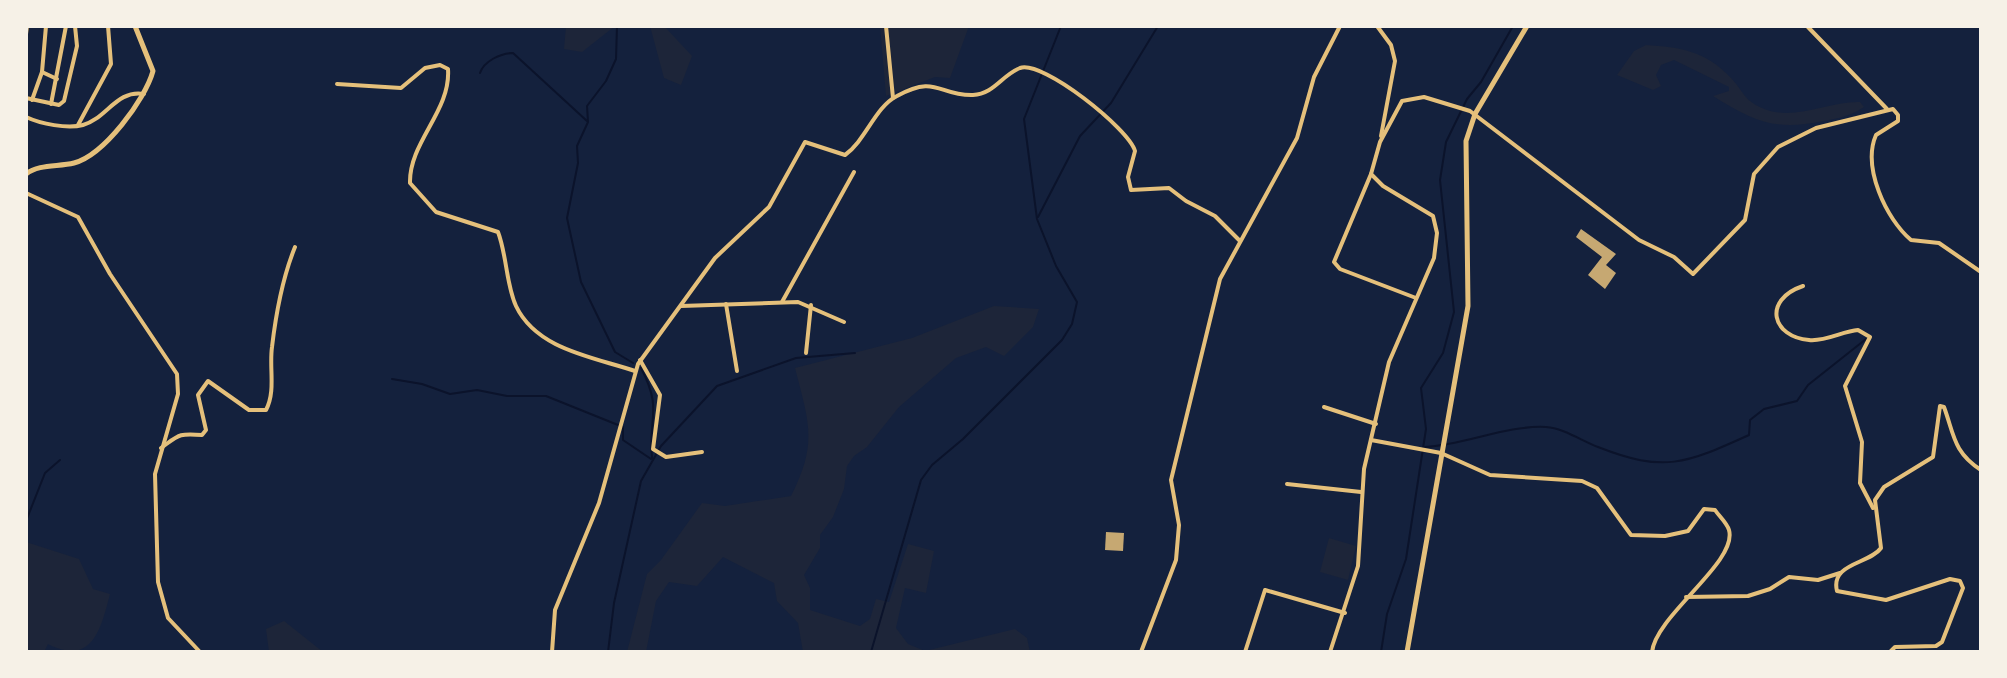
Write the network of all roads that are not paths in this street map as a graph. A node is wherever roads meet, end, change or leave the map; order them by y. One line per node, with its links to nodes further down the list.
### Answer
1 (27, 26): 12 (street)
2 (46, 26): 13 (street)
3 (66, 26): 14 (street)
4 (75, 26): 19 (street)
5 (108, 26): 23 (street)
6 (135, 26): 16 (street)
7 (886, 26): 17 (street)
8 (1340, 26): 29 (street)
9 (1377, 26): 24 (street)
10 (1527, 26): 21 (street)
11 (1807, 26): 20 (street)
12 (26, 34)
13 (42, 72): 14 (street); 18 (street)
14 (57, 79): 19 (street)
15 (337, 84): 41 (street)
16 (144, 94): 23 (street); 26 (street)
17 (893, 98): 29 (street); 37 (street)
18 (29, 99): 19 (street)
19 (51, 104)
20 (1887, 109): 21 (street); 31 (street)
21 (1473, 113): 24 (street); 48 (street)
22 (26, 117): 23 (street)
23 (78, 125)
24 (1380, 142): 27 (street)
25 (854, 172): 34 (street)
26 (26, 174)
27 (1371, 174): 33 (street); 33 (street)
28 (26, 193): 46 (street)
29 (1240, 241): 58 (street)
30 (295, 247): 46 (street)
31 (1981, 272)
32 (1803, 286): 52 (street)
33 (1416, 298): 44 (street)
34 (782, 302): 35 (street); 36 (street)
35 (726, 304): 37 (street); 42 (street)
36 (811, 305): 38 (street); 39 (street)
37 (681, 306): 40 (street)
38 (844, 322)
39 (806, 353)
40 (640, 360): 41 (street); 47 (street)
41 (635, 371): 57 (street)
42 (737, 371)
43 (1324, 407): 44 (street)
44 (1376, 424): 45 (street)
45 (1371, 440): 48 (street); 51 (street)
46 (159, 448): 56 (street)
47 (702, 452)
48 (1441, 453): 54 (street); 61 (street)
49 (1981, 470): 52 (street)
50 (1287, 484): 51 (street)
51 (1361, 492): 55 (street)
52 (1874, 511): 53 (street)
53 (1840, 573): 54 (street); 63 (street)
54 (1686, 597): 62 (street)
55 (1345, 613): 59 (street); 60 (street)
56 (200, 652)
57 (552, 652)
58 (1141, 652)
59 (1245, 652)
60 (1330, 652)
61 (1407, 652)
62 (1652, 652)
63 (1890, 652)

